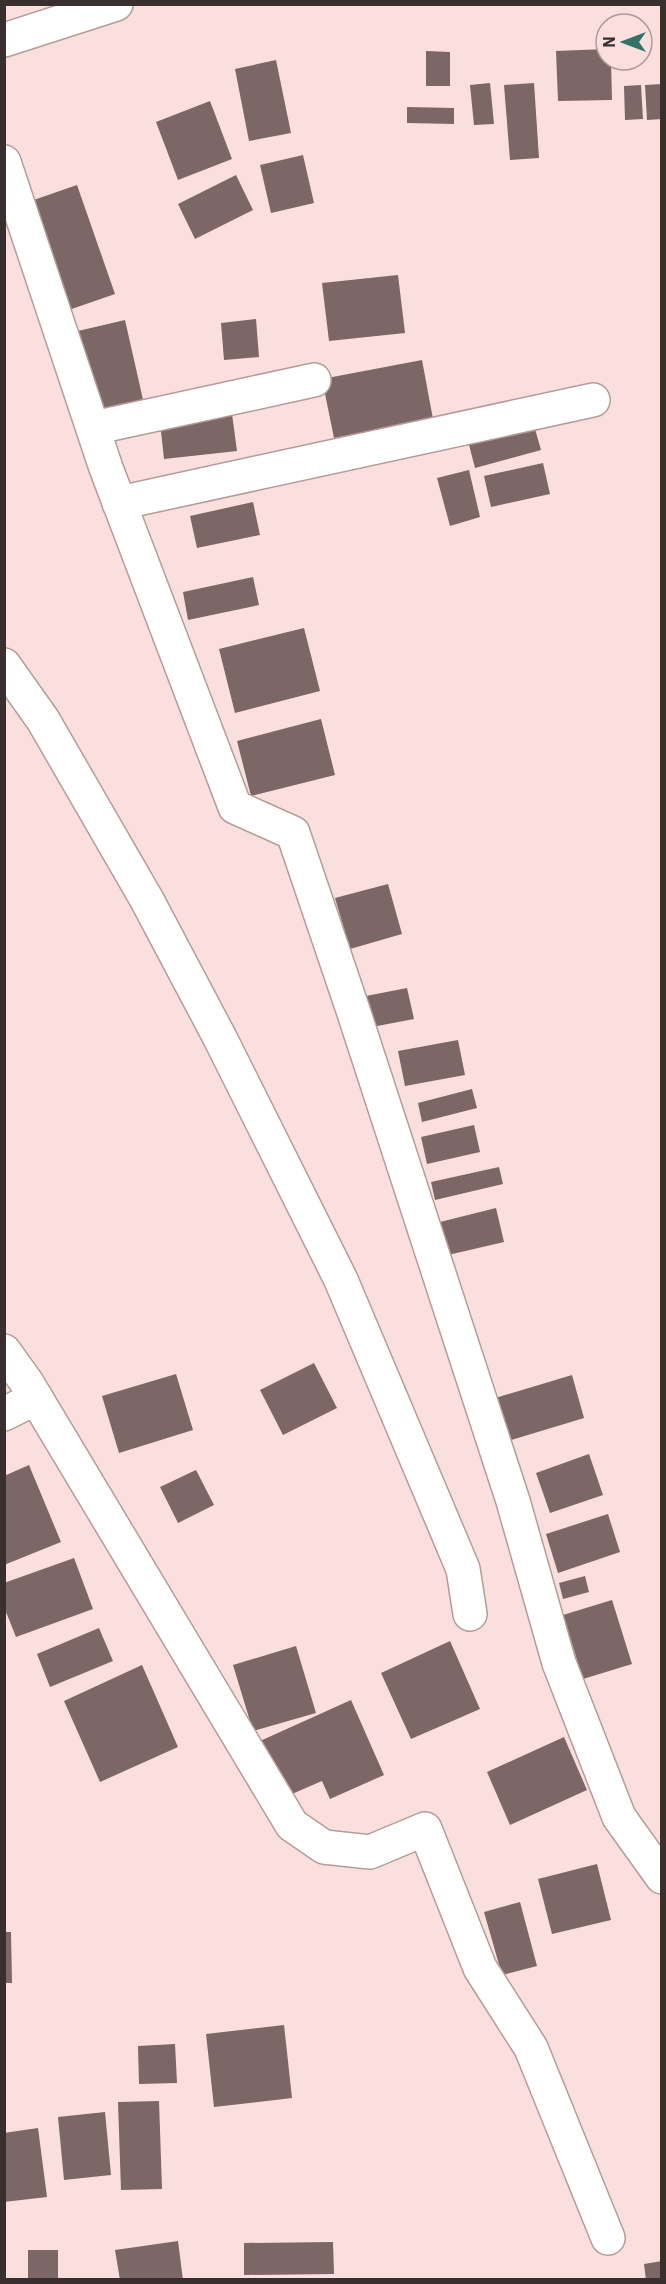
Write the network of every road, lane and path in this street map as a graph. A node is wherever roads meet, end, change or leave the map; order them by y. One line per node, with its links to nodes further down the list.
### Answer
1 (116, 4): 2 (street)
2 (4, 40)
3 (4, 162): 6 (street)
4 (314, 380): 6 (street)
5 (593, 400): 7 (street)
6 (93, 428): 7 (street)
7 (119, 503): 13 (street)
8 (4, 665): 12 (street)
9 (4, 1351): 10 (street)
10 (36, 1398): 11 (street); 14 (street)
11 (4, 1414)
12 (470, 1614)
13 (662, 1877)
14 (608, 2238)

